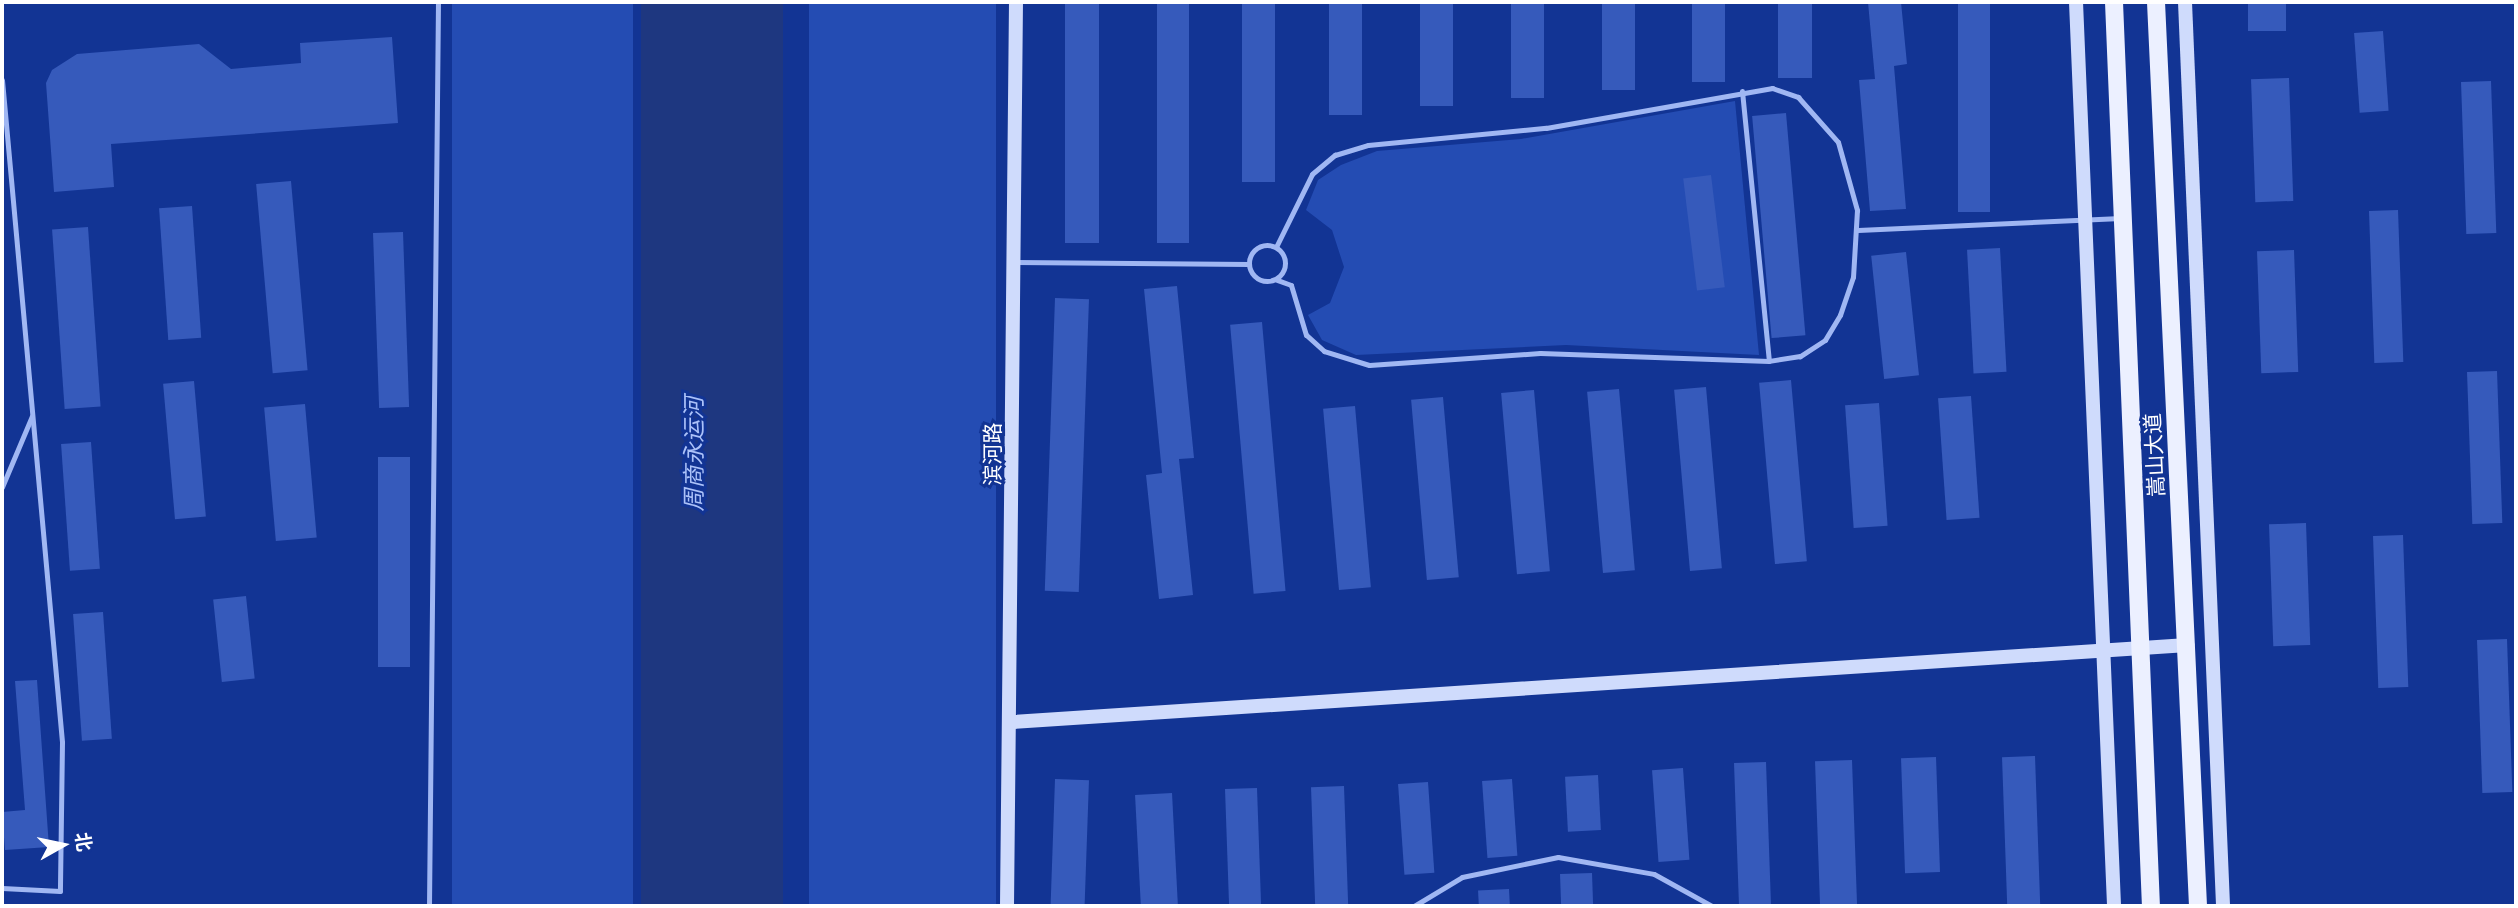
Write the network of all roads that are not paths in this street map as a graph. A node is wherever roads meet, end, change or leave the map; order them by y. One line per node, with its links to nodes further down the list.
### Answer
1 (438, 2): 28 (lane)
2 (1016, 2): 15 (street, 滨河路)
3 (2076, 2): 12 (street)
4 (2114, 2): 11 (main road, 嵩山大道)
5 (2155, 2): 23 (main road, 嵩山大道)
6 (2185, 2): 35 (street)
7 (2, 80): 10 (lane)
8 (1742, 91): 13 (lane); 14 (lane); 18 (lane)
9 (2, 167): 10 (lane)
10 (10, 167): 19 (lane)
11 (2123, 218): 12 (lane); 24 (main road, 嵩山大道)
12 (2085, 220): 13 (lane); 25 (street)
13 (1858, 230): 18 (lane)
14 (1276, 247): 16 (lane); 17 (lane)
15 (1015, 262): 16 (lane); 26 (street, 滨河路)
16 (1249, 264): 17 (lane)
17 (1277, 280): 18 (lane)
18 (1769, 361)
19 (32, 415): 21 (lane); 27 (lane)
20 (2, 467): 21 (lane)
21 (10, 468): 22 (lane)
22 (2, 487)
23 (2187, 645): 24 (street); 34 (main road, 嵩山大道)
24 (2140, 652): 25 (street); 33 (main road, 嵩山大道)
25 (2103, 655): 26 (street); 32 (street)
26 (1013, 722): 29 (street, 滨河路)
27 (2, 888)
28 (429, 906)
29 (1007, 906)
30 (1414, 906): 31 (lane)
31 (1712, 906)
32 (2114, 906)
33 (2151, 906)
34 (2197, 906)
35 (2223, 906)

